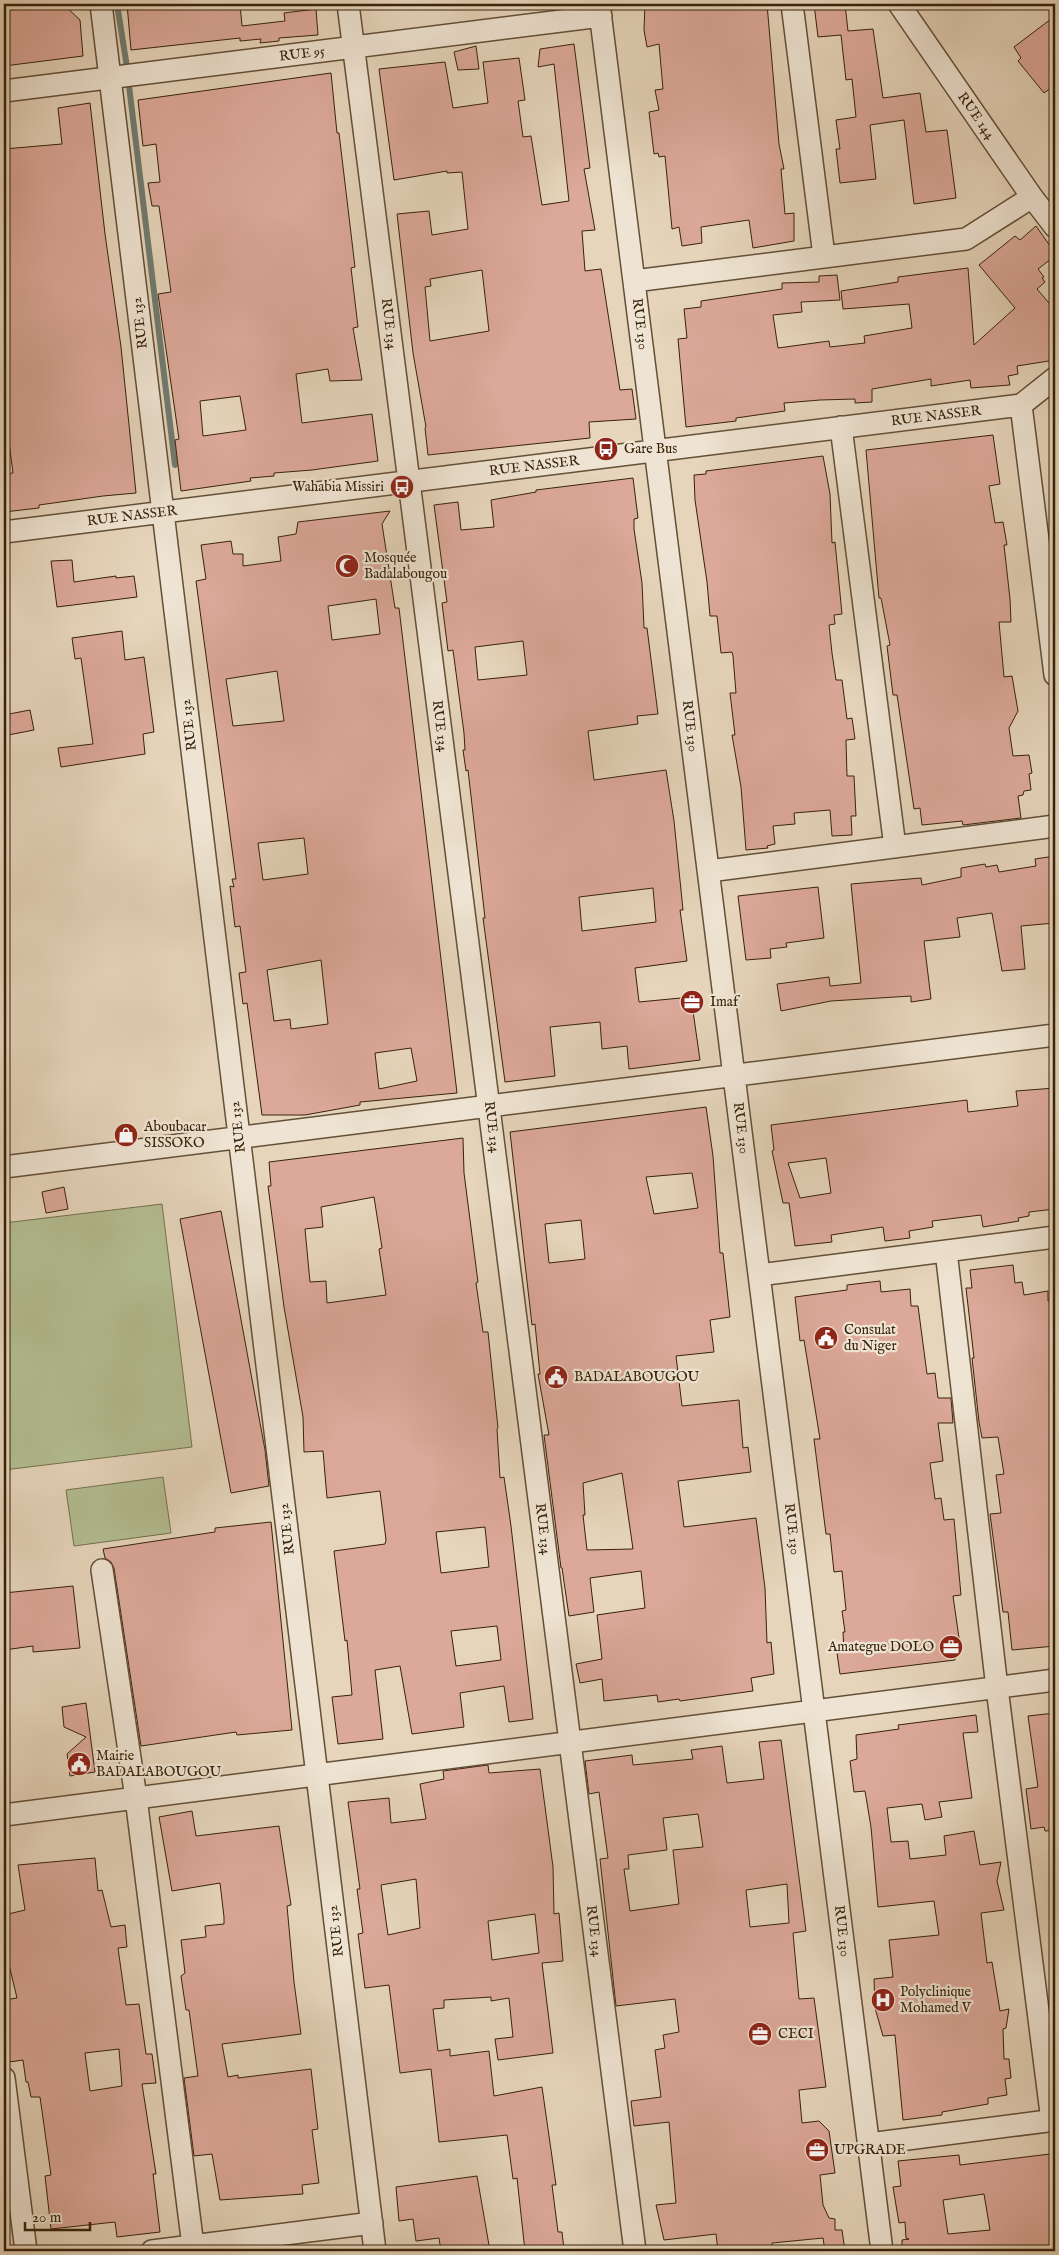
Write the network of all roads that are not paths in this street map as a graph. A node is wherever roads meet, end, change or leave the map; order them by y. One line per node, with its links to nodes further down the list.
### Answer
1 (101, 4): 7 (street, RUE 132)
2 (348, 4): 6 (street, RUE 134)
3 (792, 4): 11 (street)
4 (899, 4): 9 (street, RUE 144)
5 (600, 10): 6 (street, RUE 95); 12 (street, RUE 130)
6 (353, 47): 7 (street, RUE 95); 17 (street, RUE 134)
7 (110, 78): 8 (street, RUE 95); 18 (street, RUE 132)
8 (4, 91)
9 (1032, 197): 10 (street, RUE 144); 11 (street)
10 (1055, 227)
11 (824, 256): 12 (street)
12 (634, 281): 16 (street, RUE 130)
13 (1055, 378): 14 (street)
14 (1021, 405): 15 (street, RUE NASSER); 20 (street)
15 (841, 427): 16 (street, RUE NASSER); 23 (street)
16 (656, 450): 17 (street, RUE NASSER); 24 (street, RUE 130)
17 (409, 481): 18 (street, RUE NASSER); 27 (street, RUE 134)
18 (163, 512): 19 (street, RUE NASSER); 28 (street, RUE 132)
19 (4, 532)
20 (1051, 610): 21 (street)
21 (1055, 675)
22 (1055, 826): 23 (street)
23 (894, 847): 24 (street)
24 (709, 871): 26 (street, RUE 130)
25 (1055, 1036): 26 (street)
26 (734, 1076): 27 (street); 32 (street, RUE 130)
27 (489, 1106): 28 (street); 37 (street, RUE 134)
28 (240, 1138): 29 (street); 38 (street, RUE 132)
29 (4, 1167)
30 (1055, 1237): 31 (street)
31 (946, 1251): 32 (street); 35 (street)
32 (760, 1274): 36 (street, RUE 130)
33 (102, 1570): 39 (street)
34 (1055, 1680): 35 (street)
35 (997, 1688): 36 (street); 42 (street)
36 (814, 1711): 37 (street); 43 (street, RUE 130)
37 (570, 1742): 38 (street); 49 (street, RUE 134)
38 (317, 1775): 39 (street); 44 (street, RUE 132)
39 (136, 1798): 40 (street); 45 (street)
40 (4, 1815)
41 (4, 2078): 46 (street)
42 (1054, 2120): 43 (street)
43 (869, 2144): 50 (street, RUE 130)
44 (372, 2223): 45 (street); 48 (street, RUE 132)
45 (193, 2246): 47 (street)
46 (26, 2251)
47 (152, 2251)
48 (376, 2251)
49 (635, 2251)
50 (882, 2251)

